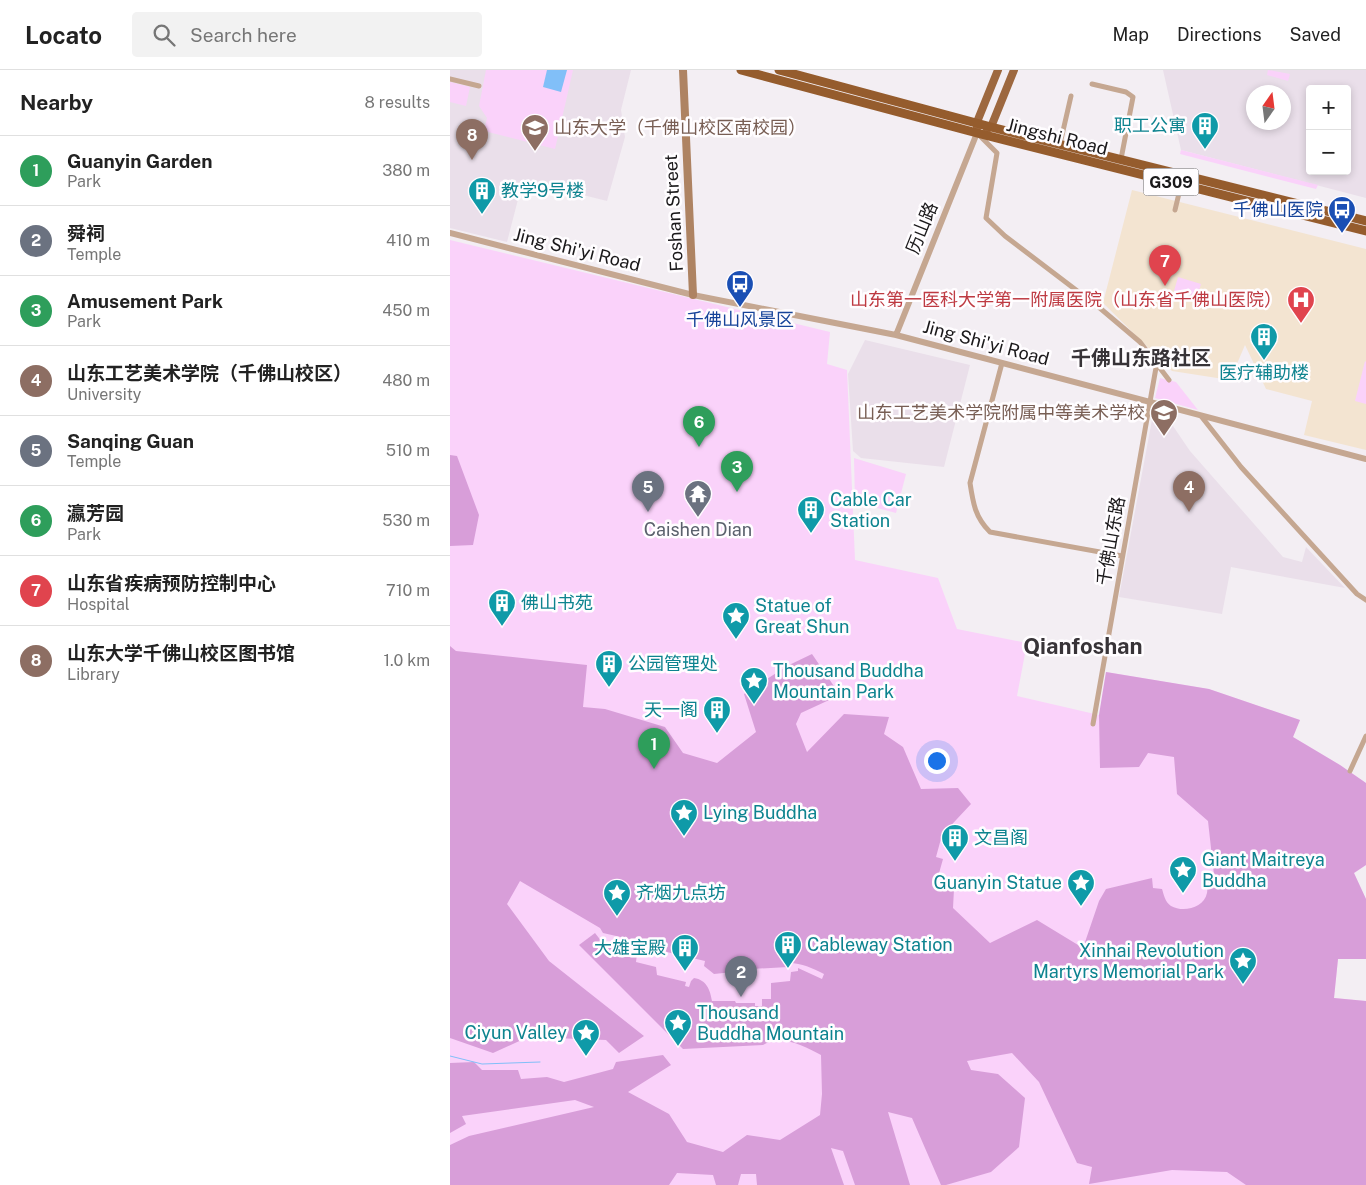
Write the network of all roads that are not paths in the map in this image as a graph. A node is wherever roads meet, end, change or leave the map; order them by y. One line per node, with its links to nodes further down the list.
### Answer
1 (683, 70): 20 (main road, Foshan Street)
2 (741, 70): 12 (highway, Jingshi Road / G309)
3 (783, 70): 10 (highway, Jingshi Road / G309)
4 (998, 70): 10 (main road)
5 (1014, 70): 11 (main road)
6 (450, 78): 8 (street)
7 (1092, 84): 14 (street)
8 (479, 86)
9 (1071, 96): 13 (street)
10 (977, 122): 11 (highway, Jingshi Road / G309); 12 (main road)
11 (991, 127): 12 (main road); 13 (highway, Jingshi Road / G309)
12 (977, 133): 15 (highway, Jingshi Road / G309); 21 (street, 历山路); 22 (street)
13 (1060, 144): 14 (highway, Jingshi Road / G309)
14 (1121, 159): 17 (highway, Jingshi Road / G309)
15 (1180, 185): 16 (street); 18 (highway, Jingshi Road / G309)
16 (1175, 210)
17 (1366, 221)
18 (1366, 231)
19 (450, 234): 20 (street, Jing Shi'yi Road)
20 (693, 296): 21 (street, Jing Shi'yi Road)
21 (896, 335): 23 (street, Jing Shi'yi Road)
22 (1157, 362): 24 (street); 25 (street, 千佛山东路)
23 (1002, 363): 25 (street, Jing Shi'yi Road); 28 (street)
24 (1169, 380)
25 (1150, 403): 26 (street, Jing Shi'yi Road); 28 (street, 千佛山东路)
26 (1200, 416): 27 (street, Jing Shi'yi Road); 29 (street)
27 (1366, 459)
28 (1122, 556): 30 (street, 千佛山东路)
29 (1366, 600)
30 (1092, 724)
31 (1366, 736): 32 (street)
32 (1350, 771)

